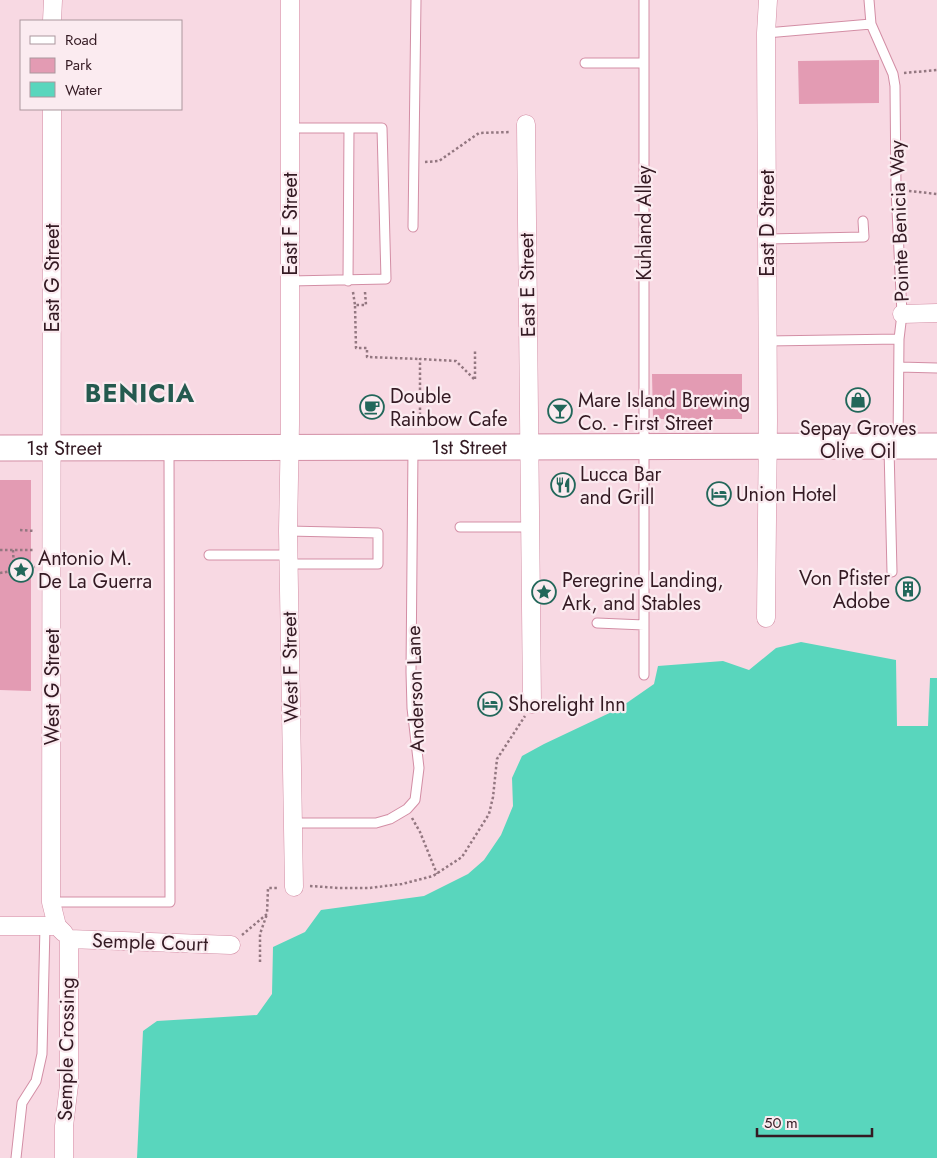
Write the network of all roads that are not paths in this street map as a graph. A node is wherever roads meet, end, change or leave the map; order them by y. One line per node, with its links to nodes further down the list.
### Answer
1 (52, 0): 7 (street)
2 (290, 0): 13 (street, East F Street)
3 (416, 0): 17 (lane)
4 (644, 0): 11 (lane, Kuhland Alley)
5 (768, 0): 9 (street, East D Street)
6 (869, 0): 8 (lane, Pointe Benicia Way)
7 (52, 20)
8 (871, 24): 9 (lane); 22 (lane, Pointe Benicia Way)
9 (766, 33): 18 (street, East D Street)
10 (585, 63): 11 (lane)
11 (644, 63): 28 (lane, Kuhland Alley)
12 (52, 110): 35 (street, East G Street)
13 (289, 128): 14 (lane); 20 (street, East F Street)
14 (349, 128): 19 (lane); 19 (lane)
15 (526, 128): 33 (street, East E Street)
16 (863, 221): 18 (lane)
17 (413, 227)
18 (766, 239): 24 (street, East D Street)
19 (348, 280): 20 (lane)
20 (290, 282): 32 (street, East F Street)
21 (937, 313): 22 (street)
22 (902, 314): 23 (lane, Pointe Benicia Way)
23 (899, 339): 24 (lane); 25 (lane, Pointe Benicia Way)
24 (767, 341): 29 (street, East D Street)
25 (899, 367): 26 (lane); 30 (lane, Pointe Benicia Way)
26 (937, 368)
27 (417, 436): 32 (main road, 1st Street); 33 (main road, 1st Street); 48 (lane, Anderson Lane)
28 (644, 446): 29 (main road, 1st Street); 33 (main road, 1st Street); 45 (lane, Kuhland Alley)
29 (768, 446): 30 (main road, 1st Street); 43 (street, East D Street)
30 (894, 446): 31 (main road, 1st Street); 42 (lane, Pointe Benicia Way)
31 (937, 446)
32 (289, 447): 36 (main road, 1st Street); 39 (street, West F Street)
33 (528, 447): 37 (street, East E Street)
34 (0, 448): 35 (main road, 1st Street)
35 (52, 448): 36 (main road, 1st Street); 50 (street, West G Street)
36 (169, 448): 50 (lane)
37 (530, 527): 38 (lane); 47 (street, East E Street)
38 (460, 528)
39 (288, 531): 41 (street, West F Street); 41 (lane)
40 (209, 555): 41 (lane)
41 (288, 559): 48 (street, West F Street)
42 (892, 572)
43 (766, 618)
44 (597, 623): 45 (lane)
45 (644, 625): 46 (lane, Kuhland Alley)
46 (644, 675)
47 (532, 704)
48 (292, 823): 49 (street, West F Street)
49 (294, 887)
50 (51, 902): 52 (street, West G Street)
51 (0, 926): 52 (street, Semple Court)
52 (57, 931): 53 (street, Semple Court); 54 (lane); 55 (street, Semple Crossing)
53 (231, 944)
54 (16, 1158)
55 (64, 1158)

